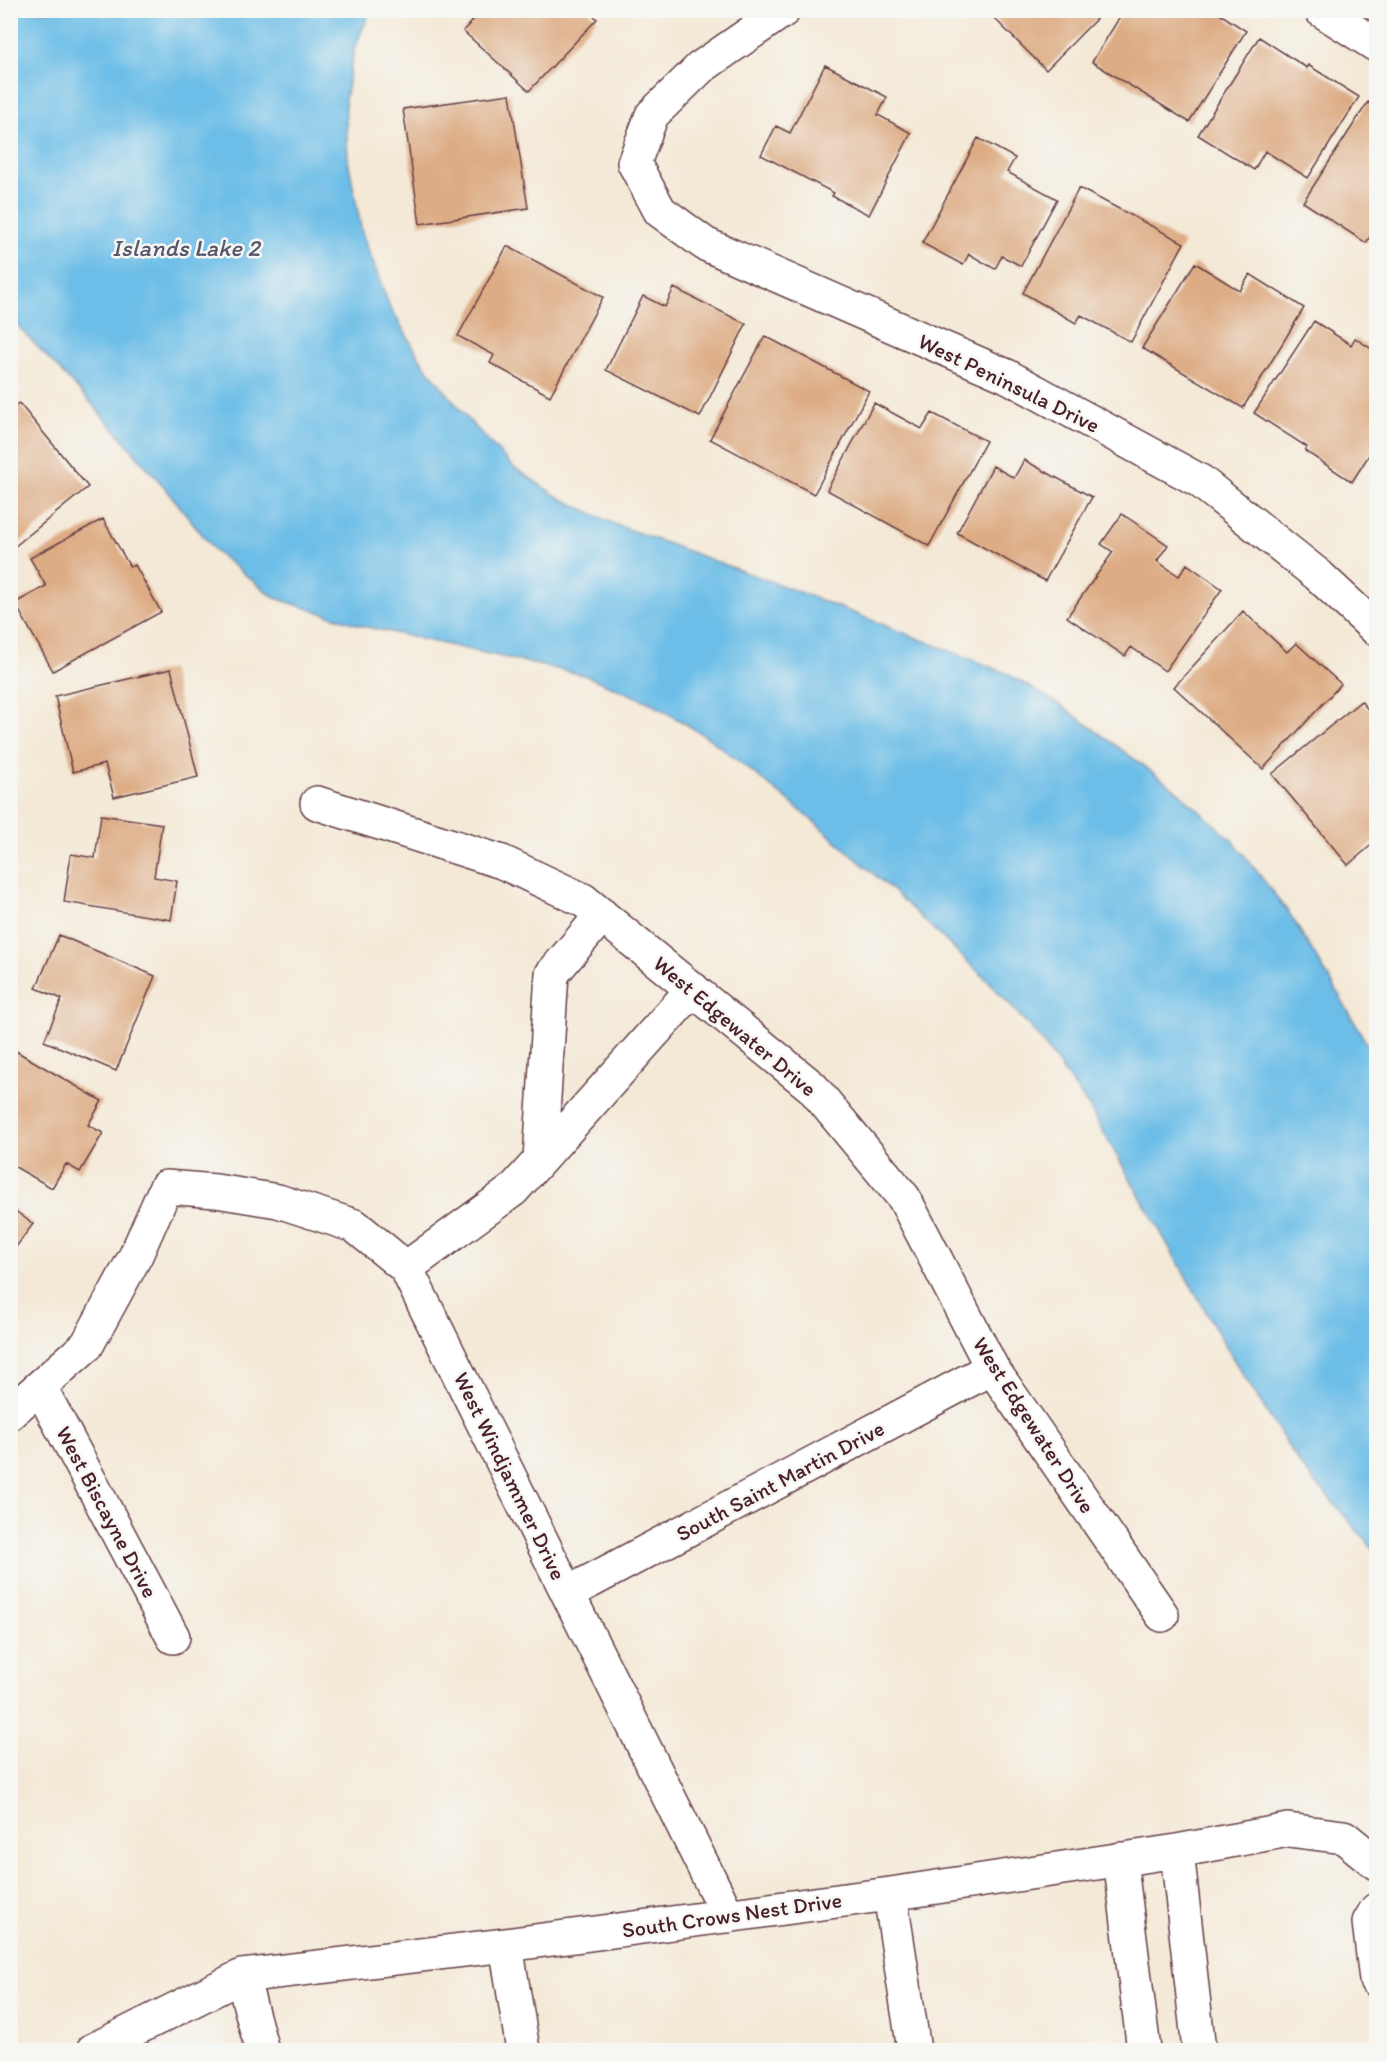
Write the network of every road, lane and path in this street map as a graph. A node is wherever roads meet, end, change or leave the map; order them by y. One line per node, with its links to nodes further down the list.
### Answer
1 (784, 10): 4 (street, West Peninsula Drive)
2 (1321, 10): 3 (street)
3 (1377, 45)
4 (1377, 629)
5 (317, 803): 6 (street, West Edgewater Drive)
6 (602, 915): 7 (street, West Edgewater Drive); 8 (street)
7 (693, 990): 8 (street); 10 (street, West Edgewater Drive)
8 (540, 1159): 9 (street)
9 (406, 1268): 11 (street, West Windjammer Drive); 13 (street, West Windjammer Drive)
10 (993, 1368): 13 (street, South Saint Martin Drive); 14 (street, West Edgewater Drive)
11 (40, 1387): 12 (street); 15 (street, West Biscayne Drive)
12 (10, 1413)
13 (568, 1593): 21 (street, West Windjammer Drive)
14 (1162, 1614)
15 (173, 1637)
16 (1177, 1851): 17 (street, South Crows Nest Drive); 18 (street, South Crows Nest Drive); 30 (street)
17 (1120, 1859): 19 (street, South Crows Nest Drive); 29 (street)
18 (1377, 1863)
19 (890, 1894): 21 (street, South Crows Nest Drive); 28 (street)
20 (1377, 1910): 24 (street)
21 (728, 1916): 22 (street, South Crows Nest Drive)
22 (506, 1945): 23 (street, South Crows Nest Drive); 27 (street)
23 (242, 1977): 25 (street, South Crows Nest Drive); 26 (street)
24 (1377, 1980)
25 (93, 2050)
26 (262, 2050)
27 (523, 2050)
28 (914, 2050)
29 (1144, 2050)
30 (1199, 2050)

